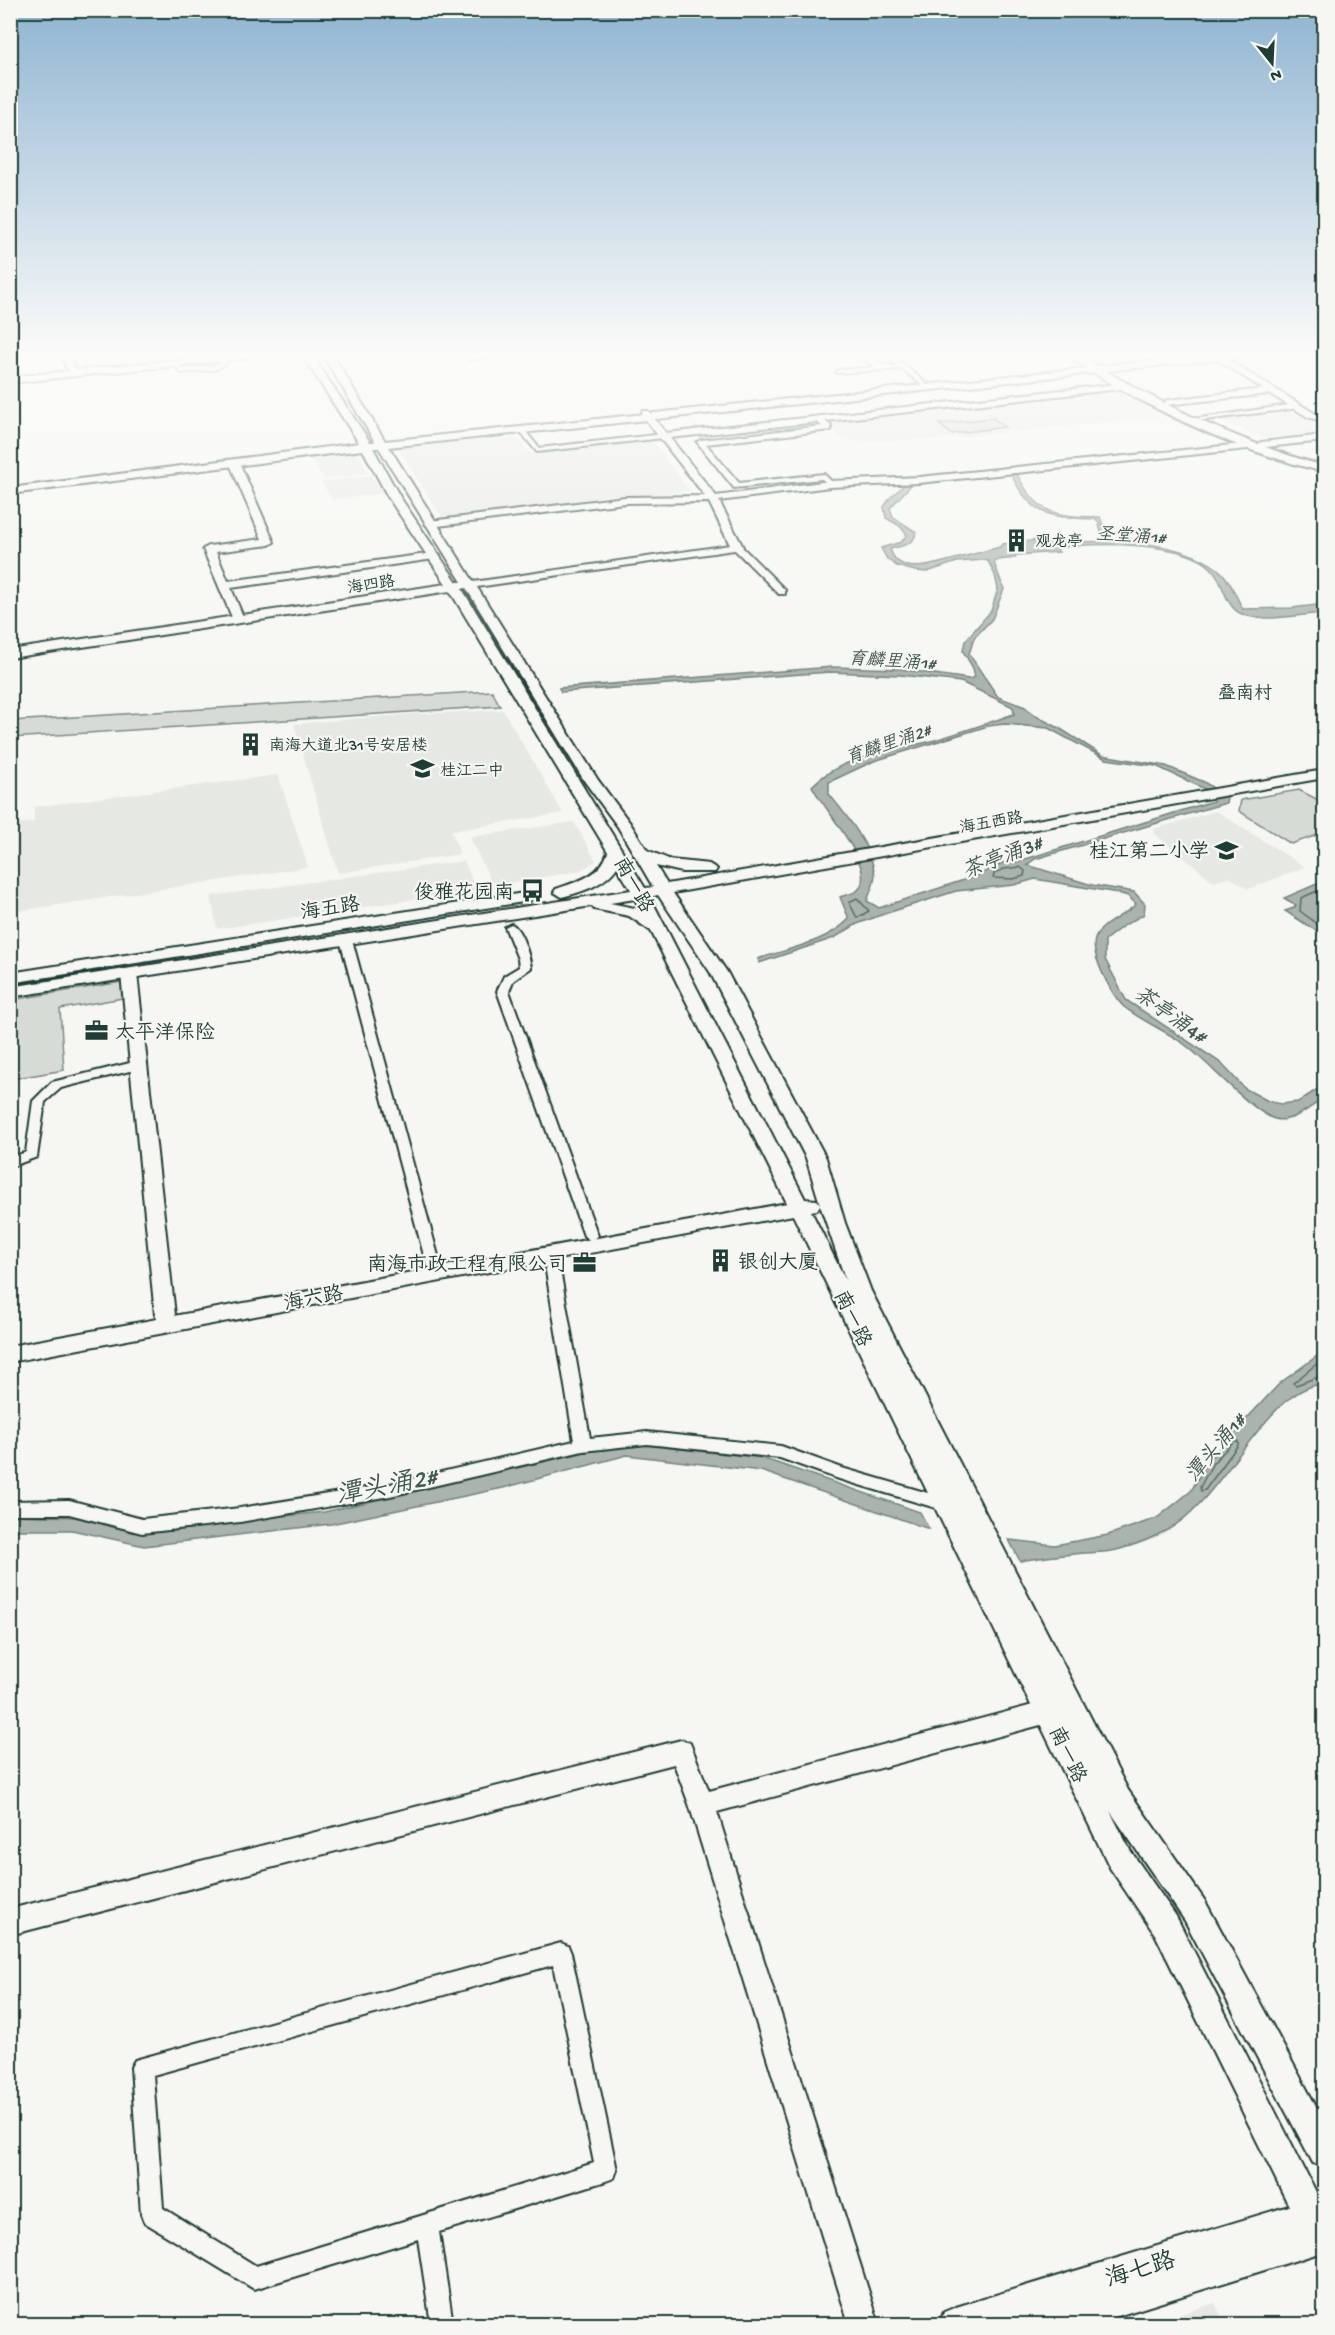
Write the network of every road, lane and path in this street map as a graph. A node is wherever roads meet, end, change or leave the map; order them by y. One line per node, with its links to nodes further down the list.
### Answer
1 (210, 464): 10 (main road)
2 (218, 464): 10 (main road)
3 (235, 464): 15 (street)
4 (375, 464): 14 (main road, 南一路)
5 (393, 464): 12 (main road, 南一路)
6 (685, 464): 11 (street)
7 (719, 464): 9 (street)
8 (1078, 464): 9 (street)
9 (830, 484): 11 (street)
10 (10, 490)
11 (713, 500): 12 (street); 13 (street)
12 (430, 524): 16 (main road, 南一路)
13 (737, 547): 16 (street, 海四路); 17 (street)
14 (434, 556): 15 (street); 16 (main road, 南一路)
15 (224, 585): 18 (street)
16 (462, 586): 18 (main road, 海四路); 22 (main road, 南一路); 23 (main road, 南一路)
17 (782, 592)
18 (238, 619): 19 (main road, 海四路)
19 (10, 654)
20 (1324, 765): 24 (main road, 海五西路)
21 (1324, 774): 25 (main road, 海五西路)
22 (616, 851): 26 (main road, 南一路); 27 (main road)
23 (641, 853): 24 (main road); 26 (main road, 南一路)
24 (709, 869): 26 (main road, 海五西路)
25 (723, 880): 26 (main road, 海五西路); 28 (main road)
26 (648, 886): 27 (main road); 28 (main road, 南一路); 30 (main road, 南一路)
27 (565, 898): 30 (main road); 31 (main road); 33 (main road, 海五路)
28 (683, 923): 37 (main road, 南一路)
29 (511, 927): 39 (street)
30 (660, 929): 38 (main road, 南一路)
31 (346, 940): 32 (main road); 41 (street)
32 (129, 974): 34 (main road); 35 (street)
33 (10, 978)
34 (10, 992)
35 (138, 1065): 36 (street); 42 (street)
36 (10, 1164)
37 (827, 1197): 38 (main road, 海六路); 51 (main road, 南一路)
38 (797, 1202): 39 (main road, 海六路); 40 (main road, 海六路); 46 (main road, 南一路)
39 (591, 1236): 41 (main road, 海六路)
40 (550, 1253): 44 (main road, 海六路); 45 (street)
41 (433, 1263): 42 (main road, 海六路)
42 (165, 1315): 43 (main road, 海六路)
43 (10, 1343)
44 (10, 1354)
45 (583, 1445): 46 (street); 47 (street)
46 (946, 1505): 48 (main road, 南一路)
47 (10, 1508)
48 (1048, 1712): 49 (street); 53 (main road, 南一路)
49 (702, 1804): 50 (street); 55 (street)
50 (10, 1922)
51 (1324, 2151)
52 (427, 2225): 52 (street); 54 (street)
53 (1321, 2228): 56 (main road, 海七路); 57 (main road, 海七路)
54 (442, 2325)
55 (864, 2325)
56 (956, 2325)
57 (1040, 2325)

